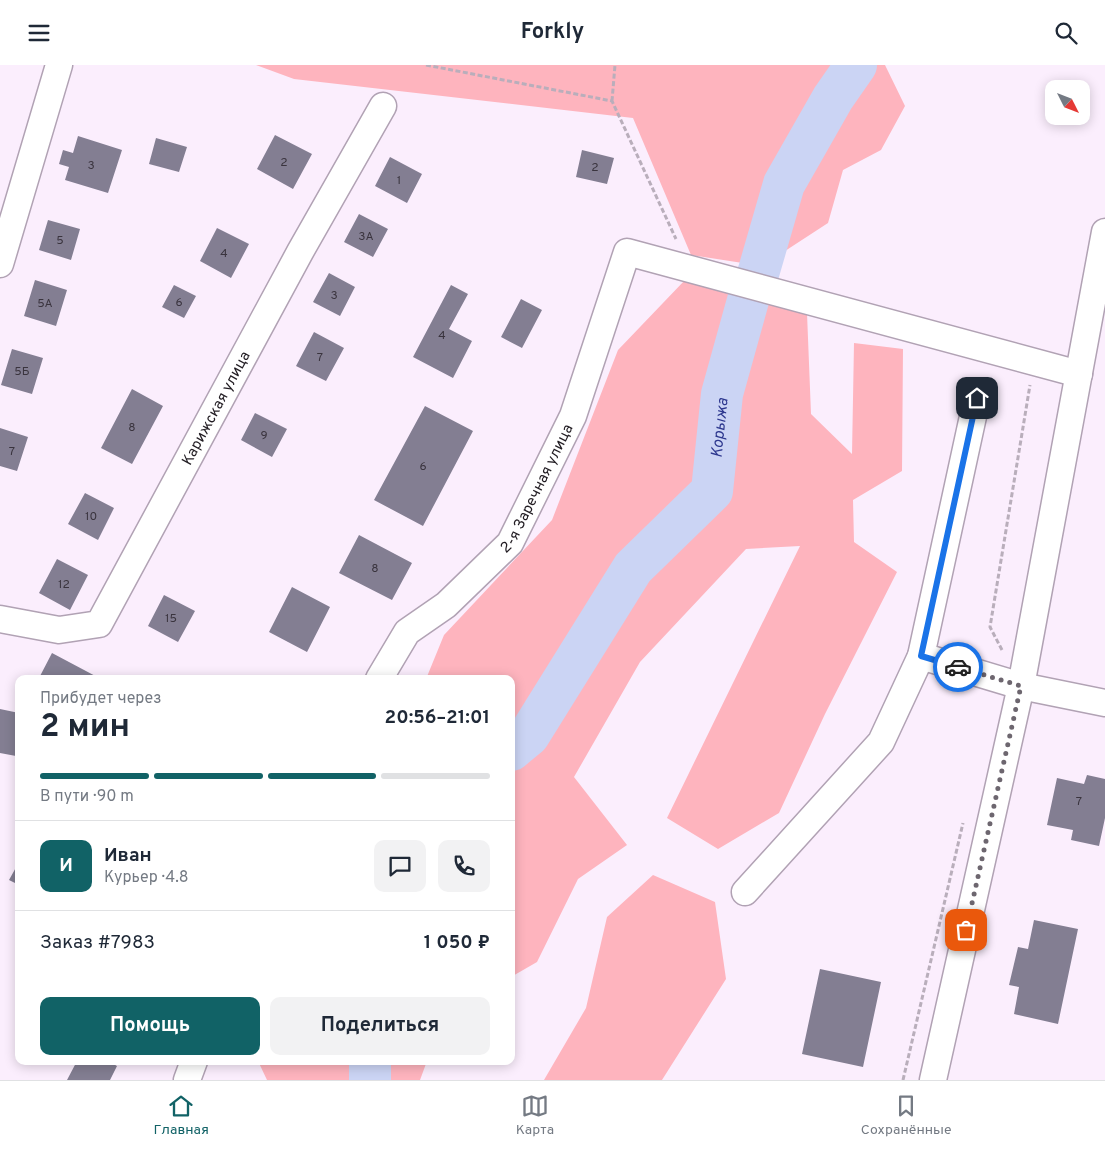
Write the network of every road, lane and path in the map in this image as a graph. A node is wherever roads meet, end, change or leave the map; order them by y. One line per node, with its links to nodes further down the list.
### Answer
1 (59, 65): 7 (street)
2 (426, 65): 4 (path)
3 (615, 65): 4 (path)
4 (612, 101): 8 (path)
5 (383, 106): 12 (street, Карижская улица)
6 (1105, 232): 10 (street)
7 (0, 264)
8 (690, 269): 9 (street); 15 (street, 2-я Заречная улица)
9 (1034, 362): 10 (street); 13 (path)
10 (1079, 374): 16 (street)
11 (977, 398): 14 (street)
12 (0, 619)
13 (1003, 652)
14 (921, 656): 16 (street); 19 (street)
15 (381, 675)
16 (1021, 686): 17 (street); 23 (street)
17 (1105, 703)
18 (964, 815): 22 (path)
19 (745, 892)
20 (192, 1065): 21 (street)
21 (186, 1080)
22 (903, 1080)
23 (933, 1080)

